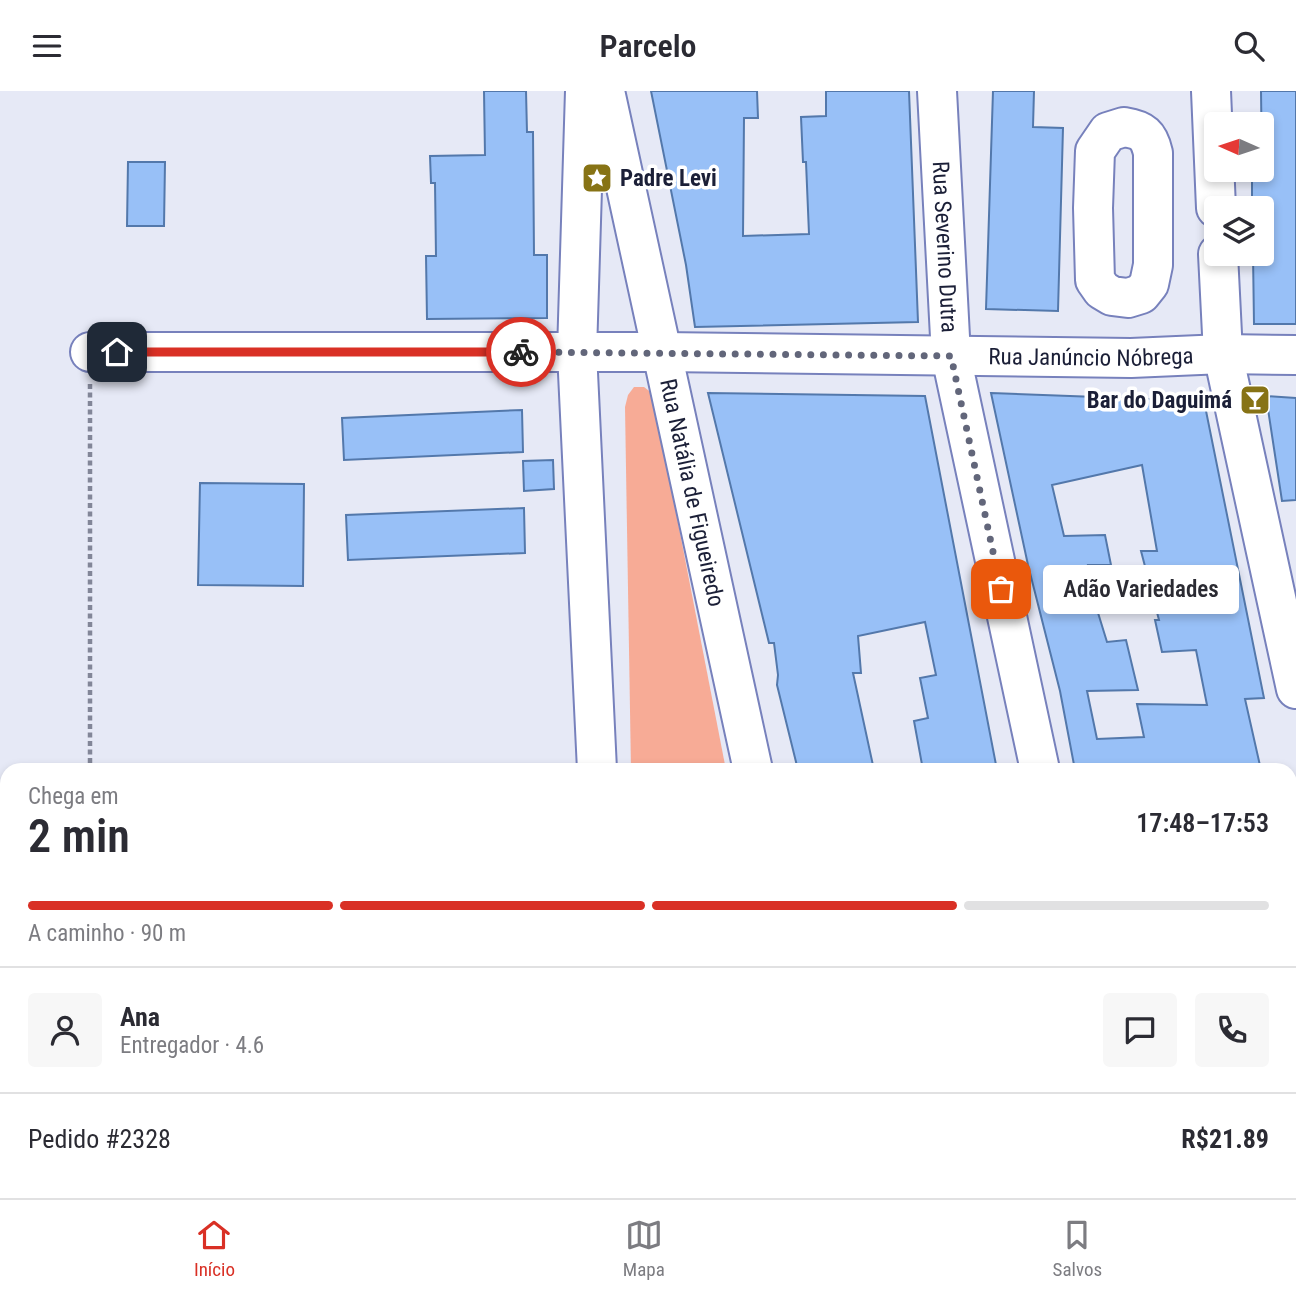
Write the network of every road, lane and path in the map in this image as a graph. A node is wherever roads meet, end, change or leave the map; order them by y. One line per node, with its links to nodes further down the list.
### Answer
1 (585, 91): 9 (street)
2 (605, 91): 10 (street, Rua Natália de Figueiredo)
3 (937, 91): 13 (street, Rua Severino Dutra)
4 (1211, 91): 5 (street)
5 (1215, 196)
6 (1219, 266): 11 (street)
7 (1128, 298): 14 (street)
8 (90, 352): 9 (street, Rua Janúncio Nóbrega); 16 (path)
9 (577, 352): 10 (street, Rua Janúncio Nóbrega); 17 (street)
10 (662, 352): 13 (street, Rua Janúncio Nóbrega); 18 (street, Rua Natália de Figueiredo)
11 (1223, 354): 12 (street, Rua Janúncio Nóbrega); 14 (street, Rua Janúncio Nóbrega); 15 (street)
12 (1296, 355)
13 (951, 356): 14 (street, Rua Janúncio Nóbrega); 19 (street, Rua Severino Dutra)
14 (1132, 358)
15 (1296, 689)
16 (90, 763)
17 (597, 763)
18 (751, 763)
19 (1038, 763)

